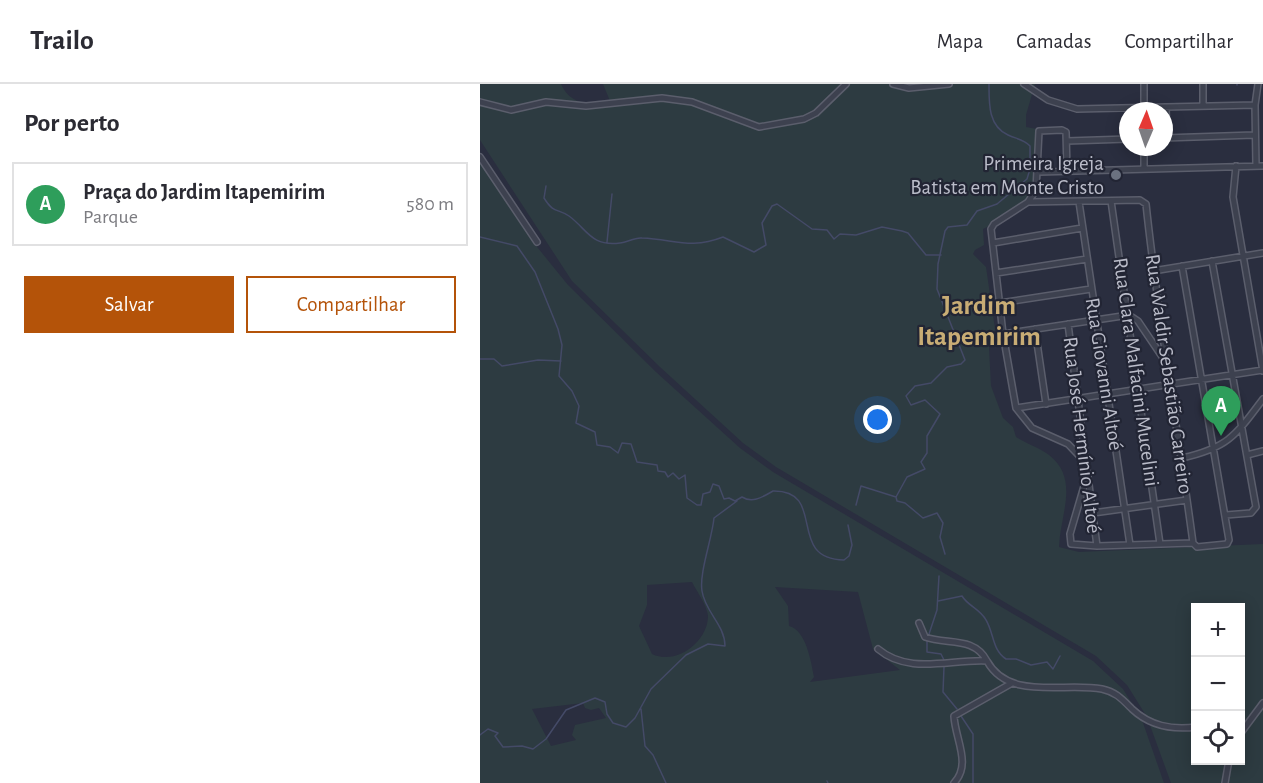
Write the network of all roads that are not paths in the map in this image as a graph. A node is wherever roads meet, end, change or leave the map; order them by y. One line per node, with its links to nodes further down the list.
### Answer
1 (846, 84): 8 (street)
2 (893, 84): 3 (street)
3 (949, 84)
4 (1024, 84): 13 (street)
5 (1144, 84): 9 (street)
6 (1203, 84): 11 (street)
7 (1258, 84): 10 (street)
8 (480, 102)
9 (1144, 102)
10 (1255, 105): 11 (street); 14 (street)
11 (1203, 106): 12 (street)
12 (1173, 108)
13 (1119, 109)
14 (1254, 135): 15 (street); 21 (street)
15 (1173, 138)
16 (1119, 139): 17 (street)
17 (1067, 141): 24 (street); 25 (street)
18 (1144, 156): 23 (street)
19 (480, 157): 30 (street)
20 (1236, 166): 21 (street); 23 (street); 33 (street)
21 (1256, 166): 22 (street)
22 (1263, 166)
23 (1144, 167): 24 (street)
24 (1067, 170): 25 (street)
25 (1039, 172): 27 (street)
26 (1111, 201): 28 (street); 37 (street, Rua Waldir Sebastião Carreiro); 41 (street, Rua Clara Malfacini Mucelini)
27 (1028, 202): 28 (street); 31 (street)
28 (1079, 202): 29 (street, Rua Giovanni Altoé)
29 (1082, 228): 31 (street); 34 (street, Rua Giovanni Altoé)
30 (537, 242)
31 (993, 243): 38 (street)
32 (1263, 253): 33 (street)
33 (1242, 256): 35 (street); 47 (street)
34 (1087, 259): 38 (street); 39 (street, Rua Giovanni Altoé)
35 (1212, 261): 36 (street); 48 (street)
36 (1182, 266): 37 (street); 49 (street)
37 (1153, 271): 46 (street, Rua Waldir Sebastião Carreiro)
38 (996, 273): 40 (street)
39 (1091, 289): 40 (street); 42 (street, Rua Giovanni Altoé)
40 (1000, 303): 45 (street)
41 (1129, 315): 42 (street); 46 (street); 51 (street, Rua Clara Malfacini Mucelini)
42 (1097, 320): 43 (street); 52 (street, Rua Giovanni Altoé)
43 (1068, 324): 44 (street); 53 (street, Rua José Hermínio Altoé)
44 (1035, 329): 45 (street); 55 (street)
45 (1003, 334): 56 (street)
46 (1164, 359): 50 (street, Rua Waldir Sebastião Carreiro)
47 (1263, 370): 48 (street)
48 (1231, 375): 49 (street); 57 (street)
49 (1201, 380): 50 (street); 58 (street)
50 (1169, 385): 51 (street); 61 (street, Rua Waldir Sebastião Carreiro)
51 (1138, 389): 52 (street); 65 (street, Rua Clara Malfacini Mucelini)
52 (1107, 394): 53 (street); 66 (street, Rua Giovanni Altoé)
53 (1077, 399): 55 (street); 62 (street, Rua José Hermínio Altoé)
54 (1263, 399): 57 (street)
55 (1046, 404): 56 (street)
56 (1016, 408): 62 (street)
57 (1241, 428): 58 (street); 60 (street)
58 (1214, 450): 61 (street); 68 (street)
59 (1263, 451): 60 (street)
60 (1247, 455): 68 (street)
61 (1182, 458): 64 (street, Rua Waldir Sebastião Carreiro)
62 (1086, 463): 63 (street, Rua José Hermínio Altoé)
63 (1087, 476): 67 (street, Rua José Hermínio Altoé); 72 (street)
64 (1187, 500): 65 (street); 69 (street, Rua Waldir Sebastião Carreiro)
65 (1155, 504): 66 (street); 70 (street, Rua Clara Malfacini Mucelini)
66 (1124, 508): 67 (street); 71 (street, Rua Giovanni Altoé)
67 (1093, 513): 72 (street, Rua José Hermínio Altoé)
68 (1226, 515): 69 (street)
69 (1192, 543): 70 (street)
70 (1160, 544): 71 (street)
71 (1130, 545): 72 (street)
72 (1097, 546)
73 (919, 623): 75 (street)
74 (878, 649): 75 (street)
75 (987, 661): 76 (street)
76 (1012, 683): 81 (street); 83 (street)
77 (1263, 703): 78 (street)
78 (1251, 719): 79 (street); 80 (street)
79 (1245, 720)
80 (1245, 727)
81 (1191, 728)
82 (1228, 765): 84 (street)
83 (954, 783)
84 (1225, 783)

